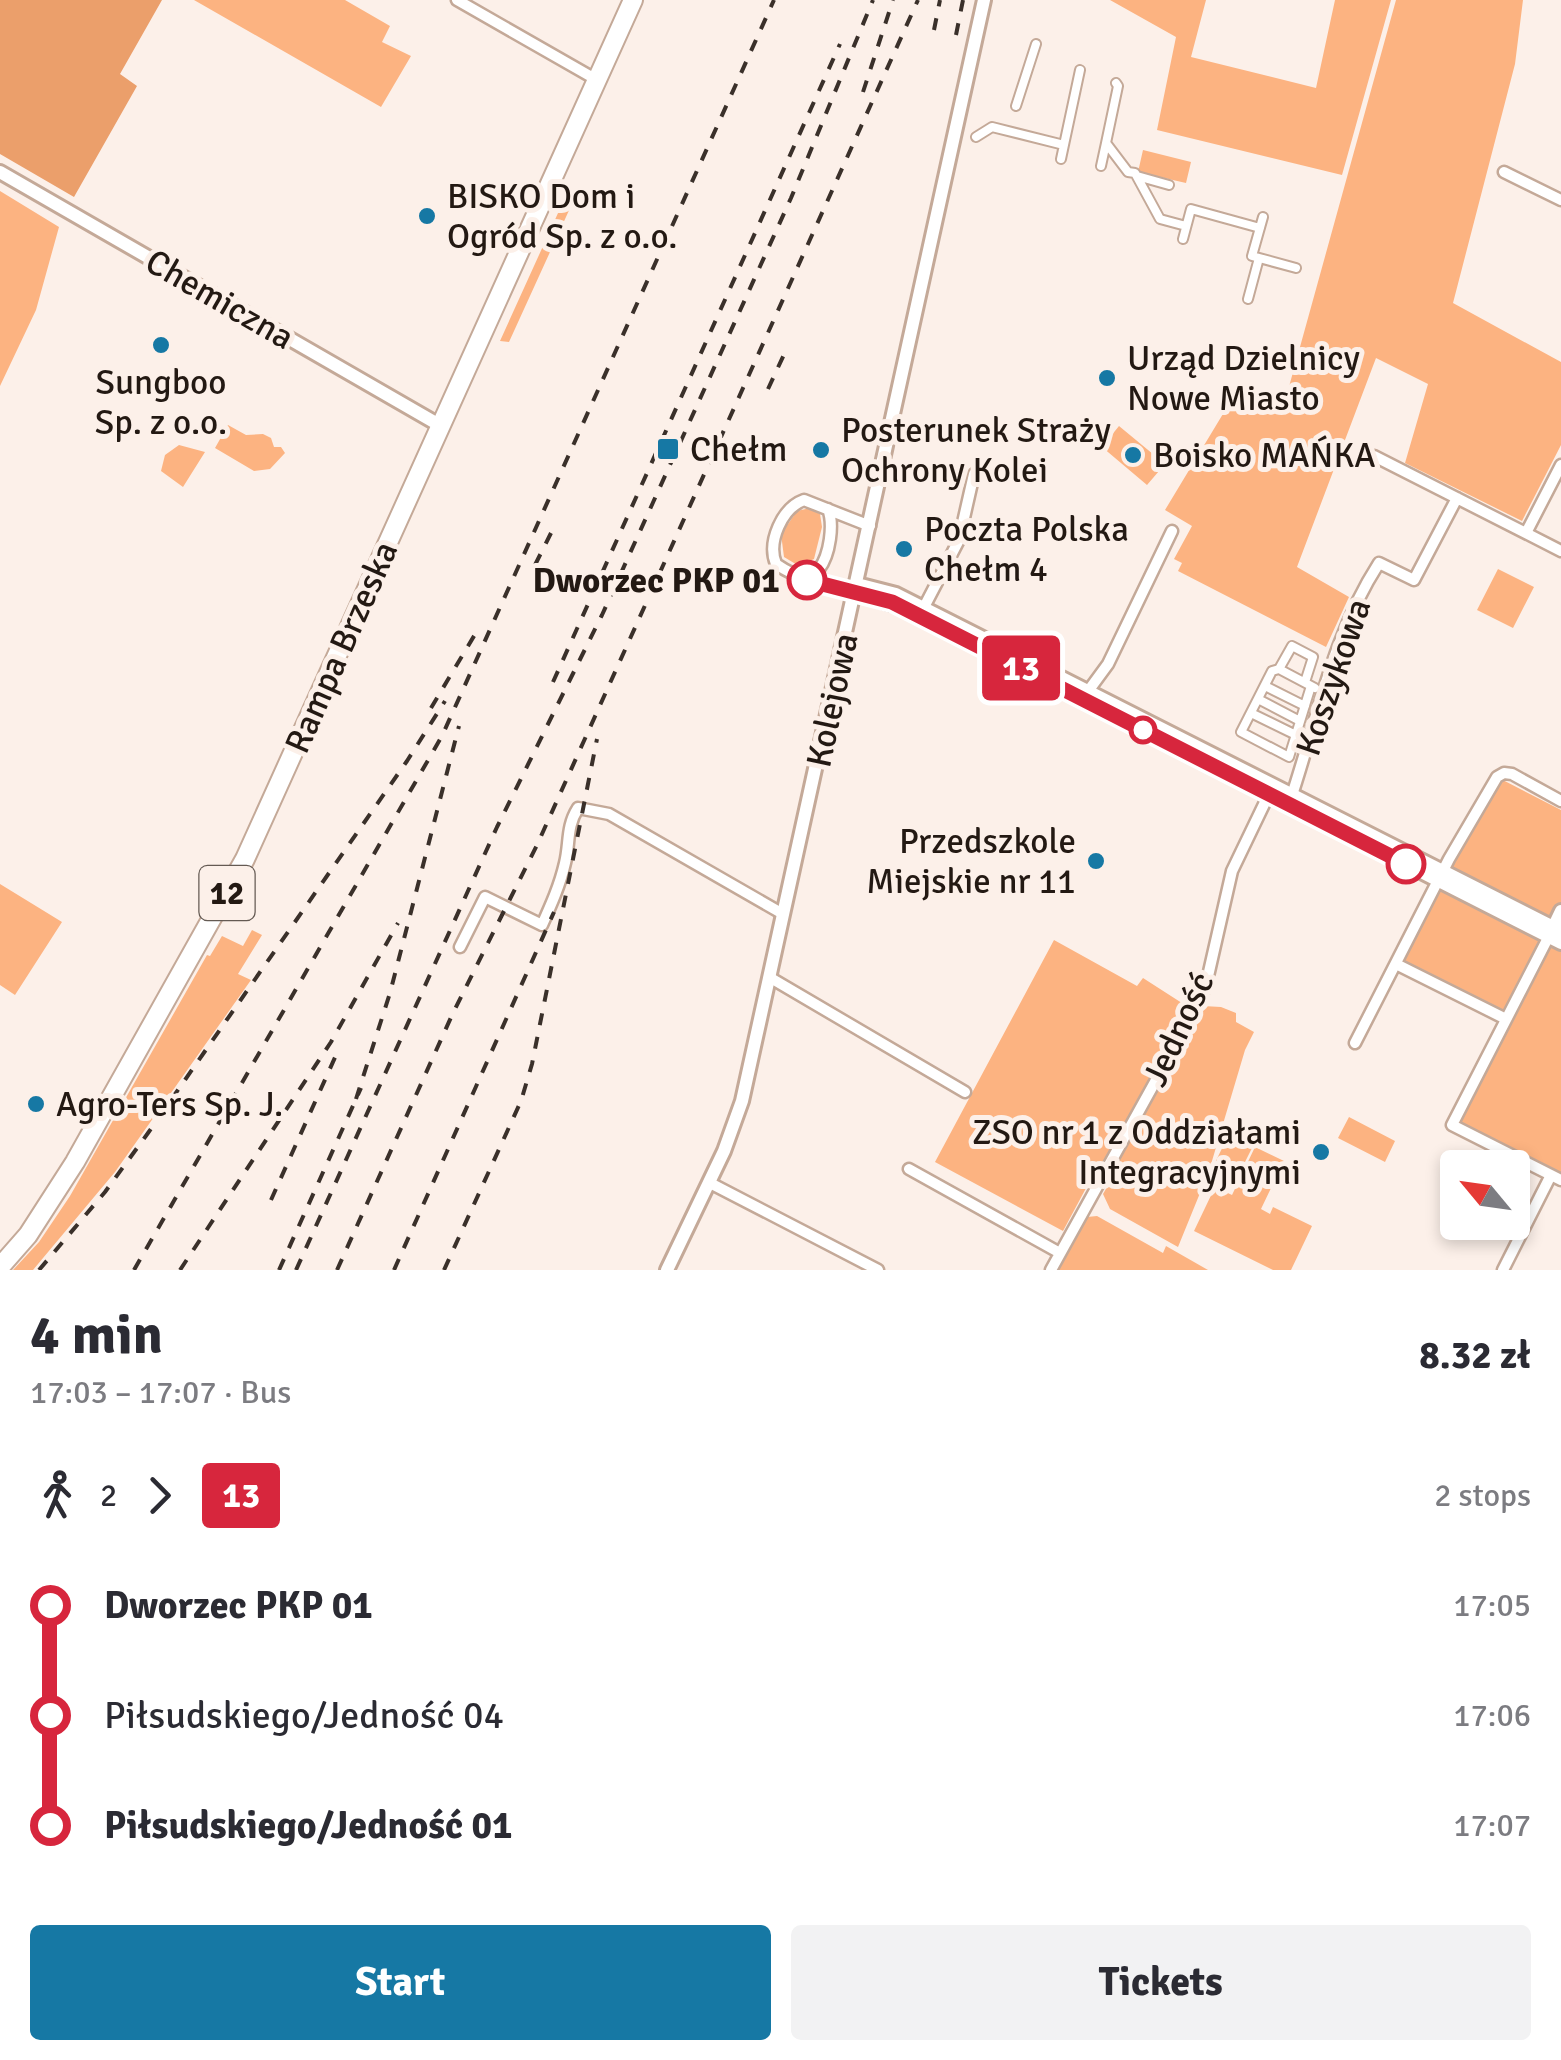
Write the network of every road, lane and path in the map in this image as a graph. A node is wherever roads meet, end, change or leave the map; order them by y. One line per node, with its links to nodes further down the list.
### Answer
1 (457, 0): 6 (street)
2 (633, 0): 6 (highway, Rampa Brzeska / 12)
3 (984, 0): 32 (street, Kolejowa)
4 (1036, 44): 8 (street)
5 (1080, 70): 11 (street)
6 (596, 80): 26 (highway, Rampa Brzeska / 12)
7 (1116, 83): 10 (street)
8 (1016, 106)
9 (976, 137): 11 (street)
10 (1106, 143): 13 (street); 16 (street)
11 (1064, 145): 12 (street)
12 (1061, 159)
13 (1102, 166)
14 (0, 172): 26 (street, Chemiczna)
15 (1504, 172): 18 (street)
16 (1137, 176): 17 (street); 20 (street)
17 (1169, 185)
18 (1561, 200)
19 (1263, 217): 21 (street)
20 (1186, 226): 21 (street); 22 (street)
21 (1260, 228): 23 (street)
22 (1183, 239)
23 (1259, 258): 24 (street); 25 (street)
24 (1296, 268)
25 (1248, 299)
26 (441, 426): 66 (highway, Rampa Brzeska / 12)
27 (1374, 456): 30 (street)
28 (1561, 465): 34 (street)
29 (974, 474): 38 (street)
30 (1457, 498): 34 (street); 42 (street, Koszykowa)
31 (828, 509): 32 (street); 36 (street); 36 (street)
32 (870, 526): 37 (street, Kolejowa)
33 (1172, 532): 43 (street)
34 (1526, 533): 35 (street)
35 (1561, 551)
36 (804, 578): 37 (street)
37 (856, 589): 38 (street); 54 (street, Kolejowa)
38 (922, 612): 43 (street)
39 (1279, 669): 40 (street); 40 (street); 41 (street)
40 (1308, 684): 42 (street); 45 (street)
41 (1264, 686): 44 (street); 45 (street)
42 (1323, 692): 50 (street, Koszykowa)
43 (1085, 695): 49 (street); 50 (street)
44 (1258, 700): 46 (street); 47 (street)
45 (1305, 706): 47 (street)
46 (1251, 712): 48 (street); 48 (street)
47 (1300, 721): 48 (street)
48 (1296, 735)
49 (1270, 794): 50 (street); 65 (street, Jedność)
50 (1291, 799): 52 (street)
51 (1561, 801): 52 (street)
52 (1440, 876): 55 (street); 57 (street)
53 (1561, 912): 55 (street)
54 (783, 914): 56 (street); 58 (street, Kolejowa)
55 (1556, 934): 59 (street)
56 (460, 947)
57 (1396, 964): 59 (street); 60 (street)
58 (770, 976): 61 (street); 64 (street, Kolejowa)
59 (1506, 1020): 63 (street)
60 (1355, 1043)
61 (966, 1092)
62 (909, 1169): 65 (street)
63 (1556, 1178): 70 (street)
64 (710, 1182): 67 (street, Kolejowa); 68 (street)
65 (1060, 1254): 69 (street, Jedność)
66 (0, 1266)
67 (668, 1270)
68 (878, 1270)
69 (1052, 1270)
70 (1503, 1270)

